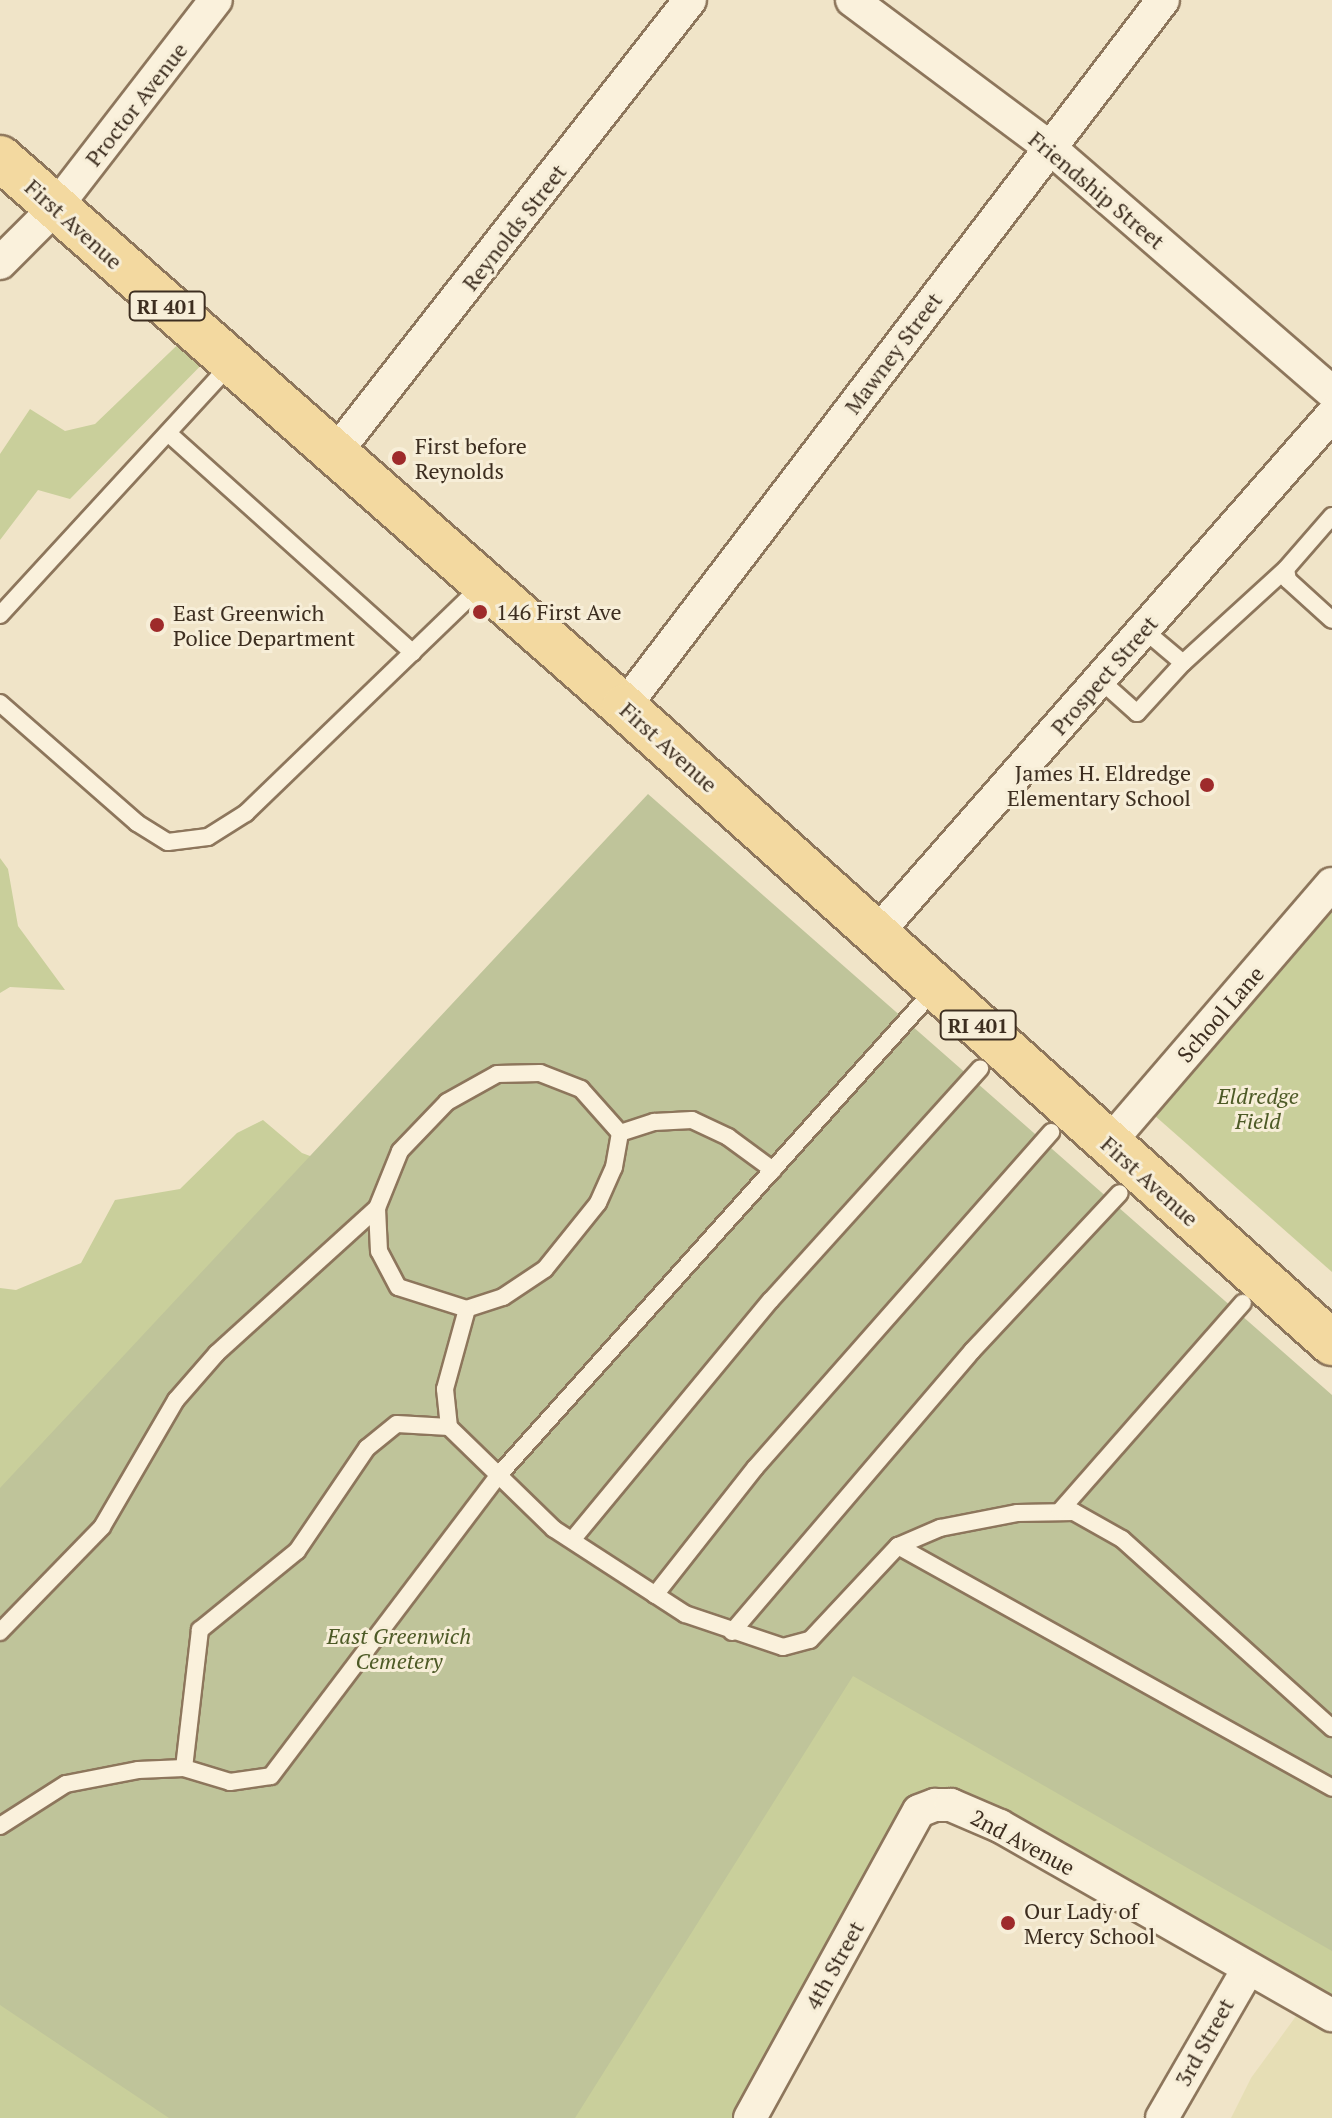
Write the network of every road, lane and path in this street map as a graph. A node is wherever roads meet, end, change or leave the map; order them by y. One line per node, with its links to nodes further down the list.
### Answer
1 (216, 0): 7 (street, Proctor Avenue)
2 (690, 0): 13 (street, Reynolds Street)
3 (852, 0): 5 (street, Friendship Street)
4 (1163, 0): 5 (street, Mawney Street)
5 (1049, 147): 10 (street, Friendship Street); 24 (street, Mawney Street)
6 (0, 158): 7 (main road, First Avenue / RI 401)
7 (55, 208): 8 (street, Proctor Avenue); 9 (main road, First Avenue / RI 401)
8 (0, 263)
9 (232, 362): 12 (lane); 13 (main road, First Avenue / RI 401)
10 (1332, 392)
11 (1332, 415): 19 (street, Prospect Street)
12 (168, 433): 17 (lane); 20 (lane)
13 (336, 452): 16 (main road, First Avenue / RI 401)
14 (1332, 516): 15 (lane)
15 (1286, 569): 18 (lane); 21 (lane)
16 (484, 583): 20 (lane); 24 (main road, First Avenue / RI 401)
17 (0, 615)
18 (1332, 620)
19 (1144, 630): 21 (lane); 22 (street, Prospect Street)
20 (413, 653): 23 (lane)
21 (1183, 663): 22 (lane)
22 (1099, 679): 26 (street, Prospect Street)
23 (0, 703)
24 (624, 707): 26 (main road, First Avenue / RI 401)
25 (1332, 884): 31 (street, School Lane)
26 (876, 934): 27 (main road, First Avenue / RI 401)
27 (936, 988): 31 (main road, First Avenue / RI 401); 32 (lane)
28 (980, 1069): 41 (lane)
29 (1051, 1132): 43 (lane)
30 (620, 1133): 32 (lane); 34 (lane); 36 (lane)
31 (1108, 1144): 37 (main road, First Avenue / RI 401)
32 (773, 1170): 39 (lane)
33 (1120, 1193): 45 (lane)
34 (377, 1208): 36 (lane); 44 (lane)
35 (1243, 1303): 40 (lane)
36 (467, 1309): 38 (lane)
37 (1332, 1343)
38 (449, 1427): 39 (lane); 47 (lane)
39 (497, 1477): 41 (lane); 47 (lane)
40 (1060, 1511): 42 (lane); 46 (lane)
41 (573, 1539): 43 (lane)
42 (898, 1546): 45 (lane); 48 (lane)
43 (655, 1595): 45 (lane)
44 (0, 1632)
45 (732, 1632)
46 (1332, 1728)
47 (184, 1768): 50 (lane)
48 (1332, 1788)
49 (919, 1811): 51 (street, 2nd Avenue); 53 (street, 4th Street)
50 (0, 1826)
51 (1248, 1969): 52 (street, 2nd Avenue); 54 (street, 3rd Street)
52 (1332, 2015)
53 (750, 2118)
54 (1162, 2118)

